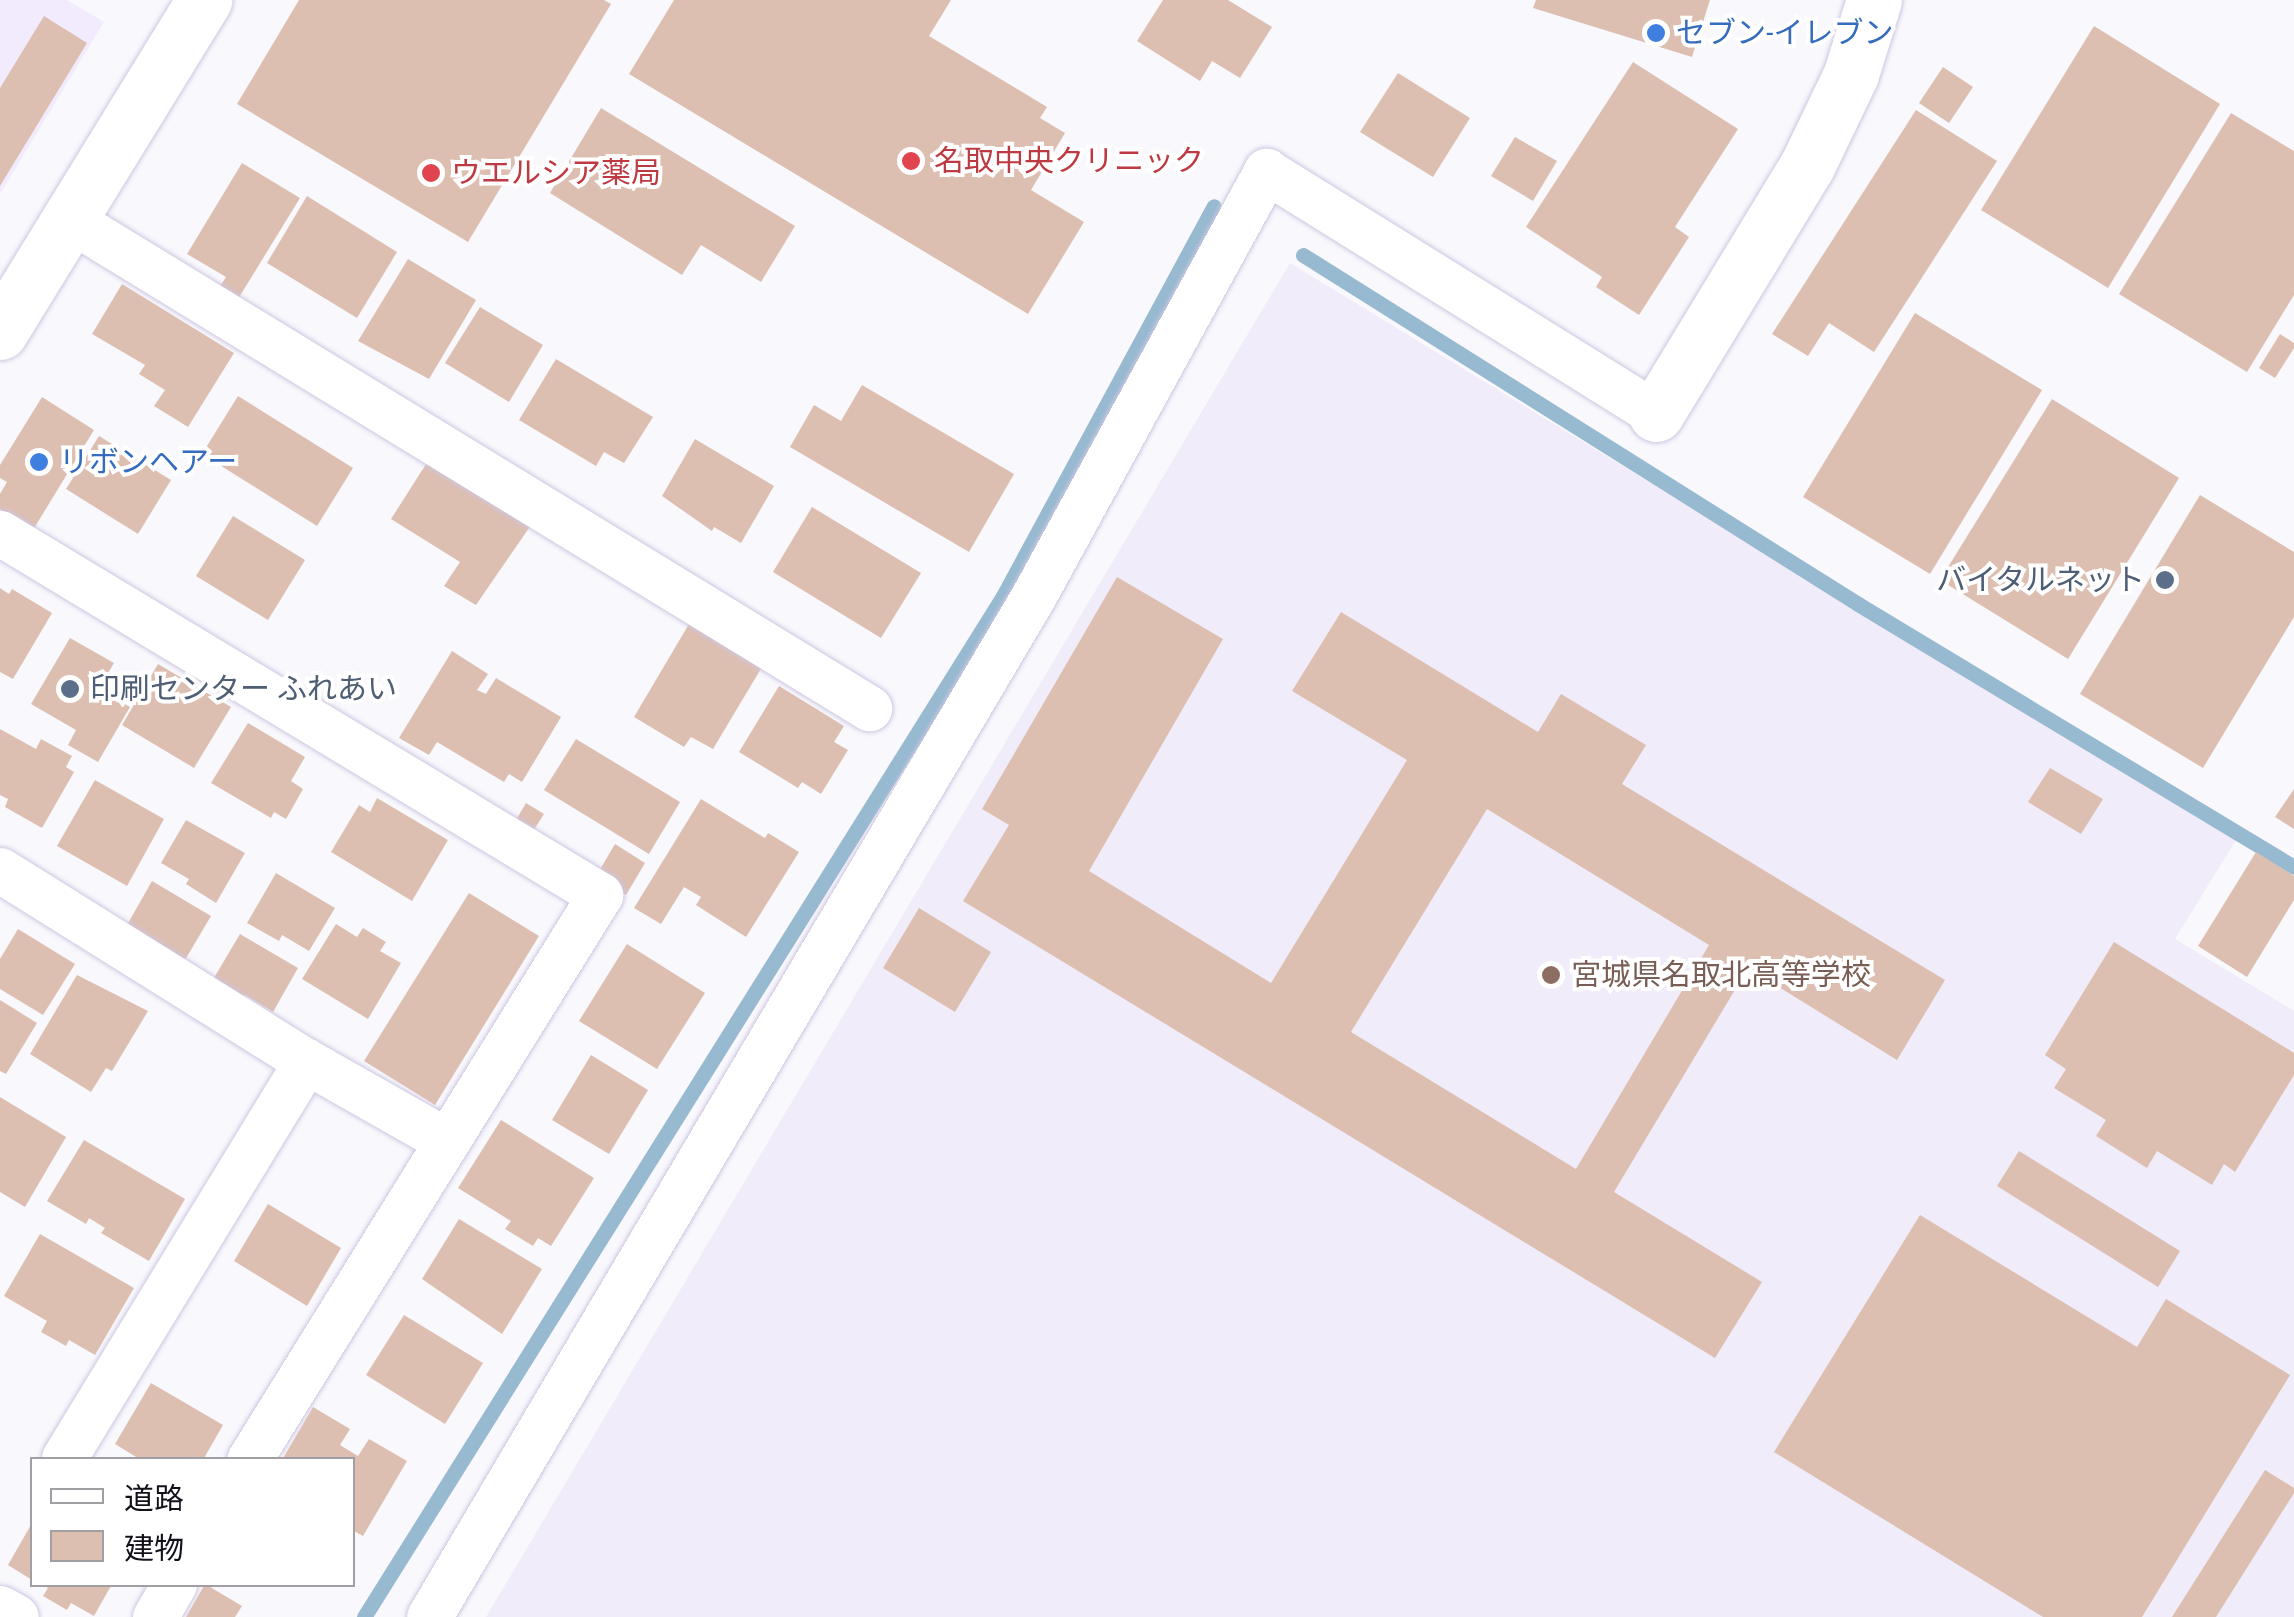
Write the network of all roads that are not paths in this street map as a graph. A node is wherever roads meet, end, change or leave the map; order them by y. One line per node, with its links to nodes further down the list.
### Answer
1 (204, 0): 3 (street)
2 (1874, 0): 5 (street)
3 (70, 219): 4 (street); 7 (street)
4 (0, 332)
5 (1656, 414): 17 (street)
6 (0, 533): 10 (street)
7 (869, 708)
8 (0, 870): 9 (street)
9 (306, 1061): 10 (street); 11 (street)
10 (444, 1140): 12 (street)
11 (70, 1457)
12 (251, 1457)
13 (172, 1587): 16 (street)
14 (0, 1608): 15 (street)
15 (16, 1617)
16 (156, 1617)
17 (429, 1617)

